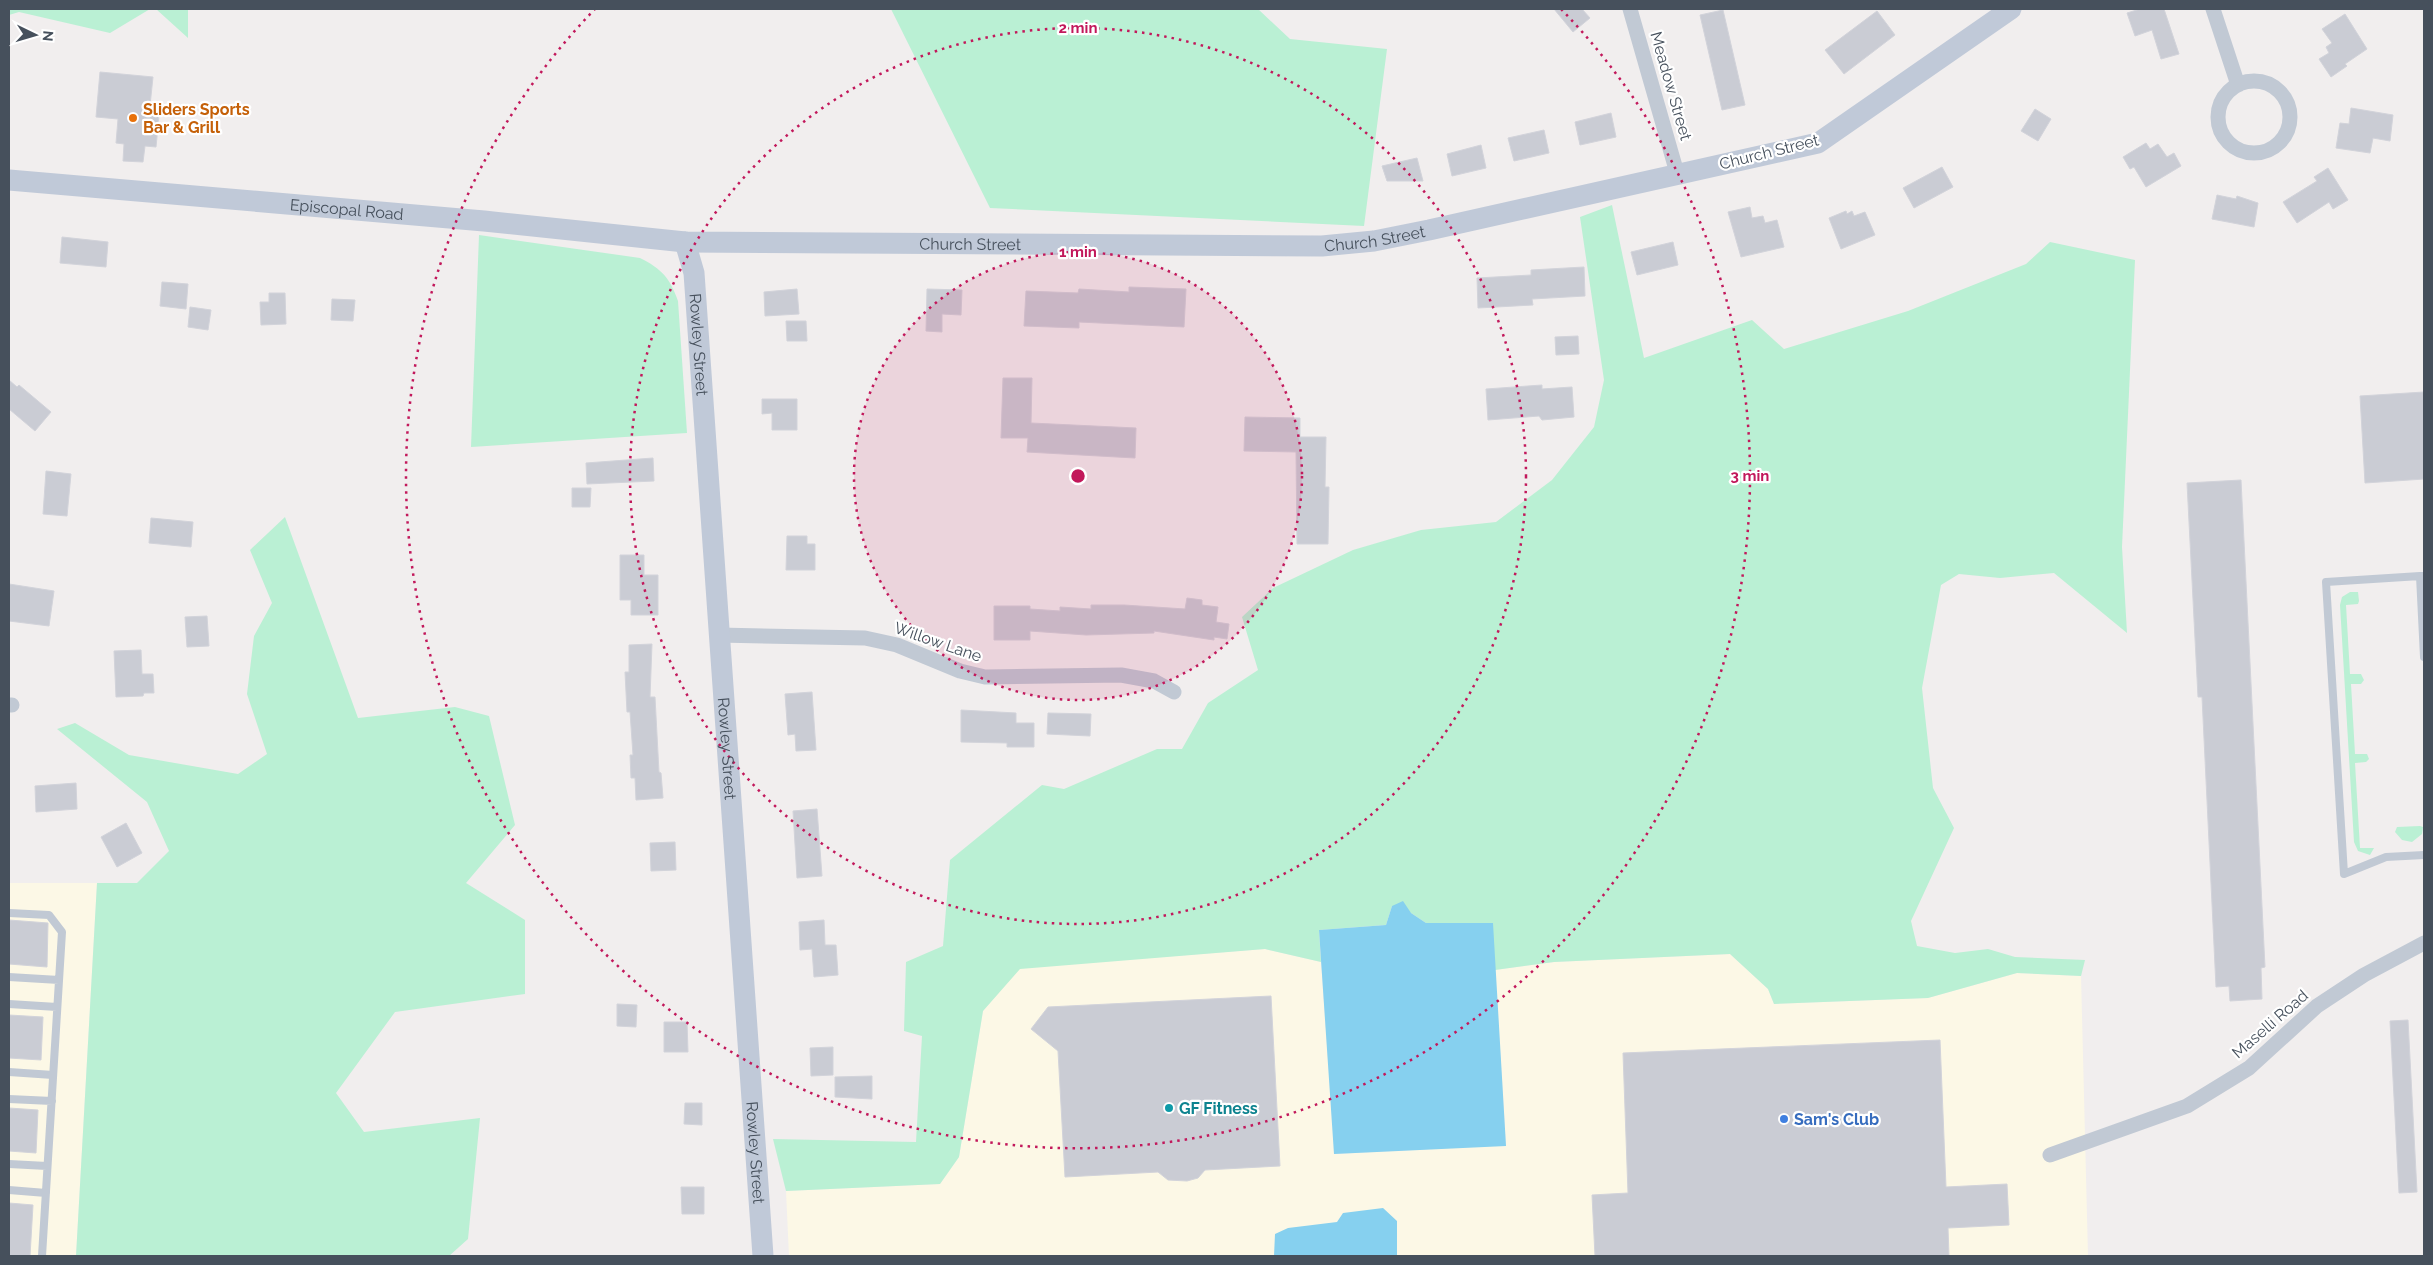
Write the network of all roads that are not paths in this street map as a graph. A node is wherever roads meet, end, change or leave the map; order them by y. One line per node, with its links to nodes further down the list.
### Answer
1 (1630, 9): 5 (street, Meadow Street)
2 (2011, 9): 5 (street, Church Street)
3 (2213, 9): 4 (street)
4 (2238, 85): 4 (street)
5 (1677, 173): 7 (street, Church Street)
6 (9, 180): 7 (street, Episcopal Road)
7 (685, 242): 9 (street, Rowley Street)
8 (2422, 576): 10 (lane); 13 (lane)
9 (718, 635): 12 (street, Willow Lane); 30 (street, Rowley Street)
10 (2424, 651): 11 (lane)
11 (2424, 657)
12 (1174, 692)
13 (2424, 856)
14 (9, 913): 17 (lane)
15 (2424, 943): 24 (street, Maselli Road)
16 (9, 977): 17 (lane)
17 (59, 980): 19 (lane)
18 (9, 1004): 19 (lane)
19 (57, 1007): 21 (lane)
20 (9, 1072): 21 (lane)
21 (53, 1075): 23 (lane)
22 (9, 1099): 23 (lane)
23 (52, 1101): 26 (lane)
24 (2050, 1154)
25 (9, 1164): 26 (lane)
26 (47, 1166): 28 (lane)
27 (9, 1190): 28 (lane)
28 (46, 1193): 29 (lane)
29 (42, 1256)
30 (763, 1256)

